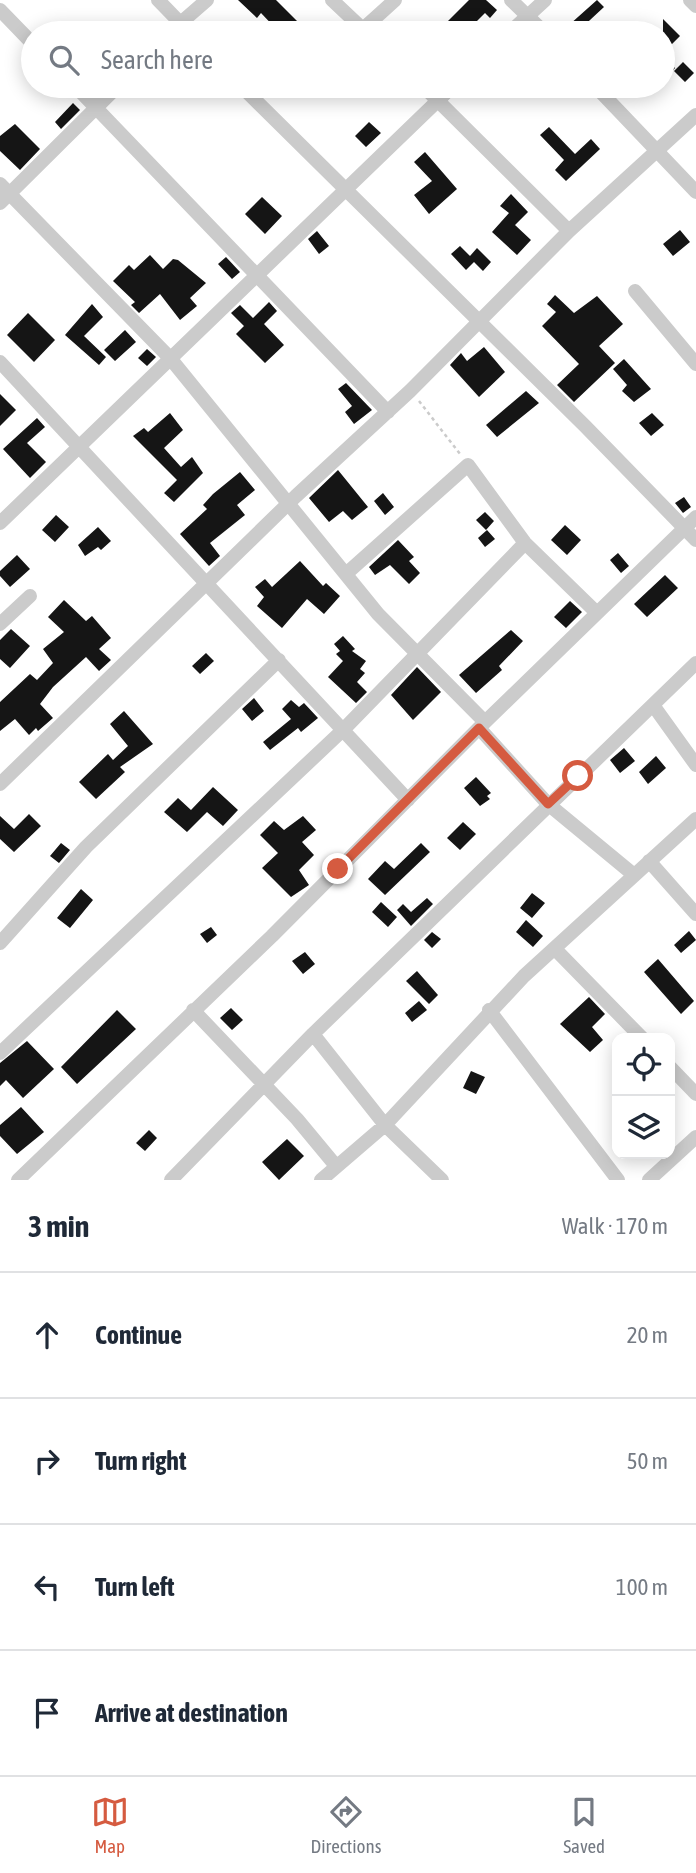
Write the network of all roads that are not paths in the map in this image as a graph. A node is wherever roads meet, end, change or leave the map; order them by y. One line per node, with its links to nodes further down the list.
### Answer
1 (159, 0): 11 (street)
2 (207, 0): 12 (street)
3 (332, 0): 13 (street)
4 (395, 0): 14 (street)
5 (511, 0): 10 (street)
6 (545, 0): 10 (street)
7 (690, 0): 8 (street)
8 (696, 6)
9 (0, 10): 17 (street)
10 (528, 15): 15 (street); 16 (street)
11 (173, 21)
12 (187, 21)
13 (354, 21)
14 (375, 21)
15 (522, 21)
16 (534, 21)
17 (21, 32)
18 (87, 98): 23 (street)
19 (105, 98): 23 (street)
20 (253, 98): 26 (street)
21 (606, 98): 25 (street)
22 (438, 100): 26 (street); 29 (street)
23 (96, 107): 28 (street); 30 (street)
24 (696, 115): 25 (street)
25 (657, 152): 27 (street); 29 (street)
26 (345, 187): 30 (street); 32 (street)
27 (696, 192)
28 (3, 194): 33 (street)
29 (569, 231): 32 (street)
30 (257, 273): 33 (street); 36 (street)
31 (635, 291): 35 (street)
32 (480, 322): 36 (street); 41 (street)
33 (170, 358): 37 (street); 38 (street)
34 (0, 362): 37 (street)
35 (696, 364)
36 (388, 412): 38 (street)
37 (80, 446): 40 (street); 45 (street)
38 (288, 503): 44 (street); 45 (street)
39 (696, 517): 41 (street)
40 (0, 523)
41 (684, 528): 42 (street); 47 (street)
42 (696, 540)
43 (525, 543): 44 (street); 47 (street); 49 (street)
44 (347, 573): 49 (street)
45 (208, 584): 50 (street); 56 (street)
46 (30, 596): 48 (street)
47 (596, 612): 53 (street)
48 (0, 624)
49 (416, 655): 53 (street); 54 (street)
50 (279, 660): 54 (street); 63 (street)
51 (696, 663): 52 (street)
52 (653, 705): 55 (street); 58 (street)
53 (482, 725): 57 (street); 58 (street)
54 (344, 729): 57 (street); 69 (street)
55 (696, 765)
56 (0, 784)
57 (408, 800): 65 (street)
58 (548, 804): 61 (street); 68 (street)
59 (696, 818): 60 (street)
60 (649, 861): 61 (street); 62 (street)
61 (634, 875): 64 (street)
62 (696, 914)
63 (0, 943)
64 (556, 950): 66 (street); 67 (street)
65 (193, 1010): 71 (street); 76 (street)
66 (489, 1010): 73 (street); 80 (street)
67 (637, 1033)
68 (313, 1034): 71 (street); 73 (street)
69 (0, 1054)
70 (675, 1072): 72 (street)
71 (265, 1085): 75 (street); 77 (street)
72 (696, 1094)
73 (385, 1125): 75 (street); 79 (street)
74 (696, 1137): 81 (street)
75 (336, 1166): 78 (street)
76 (18, 1180)
77 (171, 1180)
78 (321, 1180)
79 (442, 1180)
80 (618, 1180)
81 (649, 1180)

